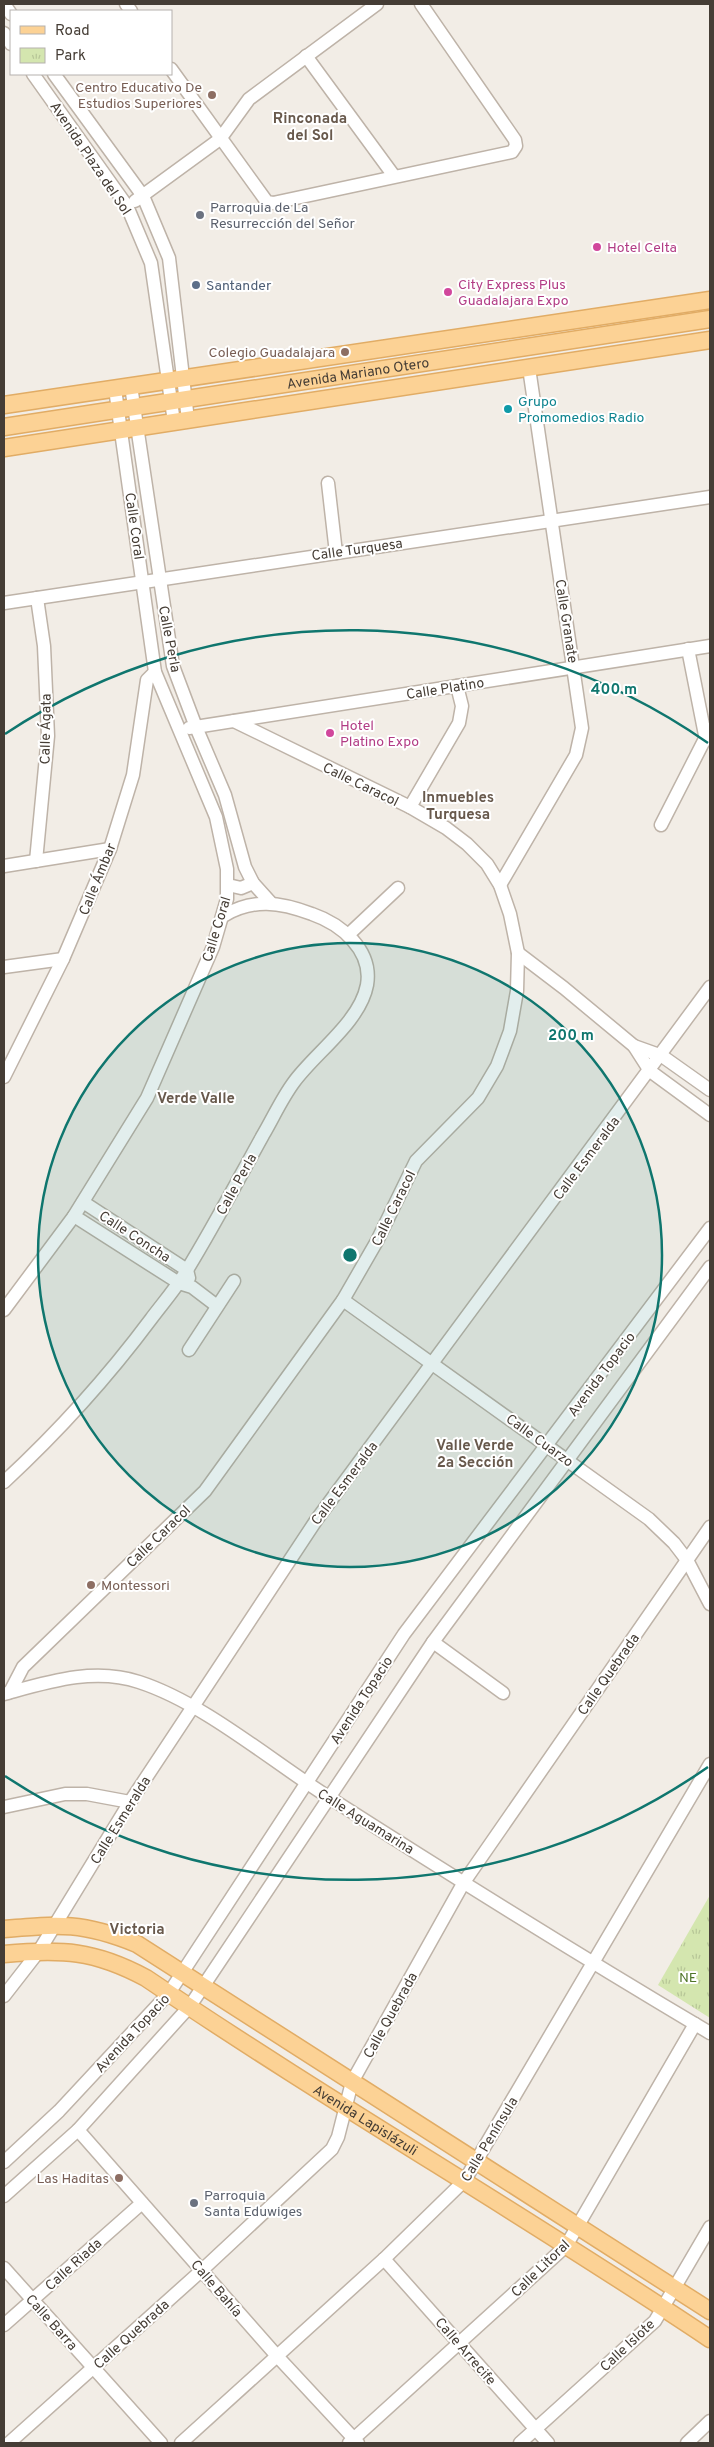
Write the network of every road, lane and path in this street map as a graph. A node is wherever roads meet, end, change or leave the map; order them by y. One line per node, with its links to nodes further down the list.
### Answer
1 (377, 4): 3 (street)
2 (421, 4): 8 (street)
3 (306, 56): 7 (street); 8 (street)
4 (172, 70): 7 (street)
5 (34, 75): 10 (street, Avenida Plaza del Sol)
6 (55, 75): 9 (street, Avenida Plaza del Sol)
7 (220, 139): 8 (street); 9 (street)
8 (394, 176)
9 (143, 196): 10 (street); 15 (street, Avenida Plaza del Sol)
10 (127, 206): 15 (street, Avenida Plaza del Sol)
11 (710, 300): 15 (main road, Avenida Mariano Otero)
12 (710, 319): 16 (main road, Avenida Mariano Otero)
13 (710, 340): 14 (main road, Avenida Mariano Otero)
14 (529, 368): 21 (main road, Avenida Mariano Otero); 28 (street, Calle Granate)
15 (176, 379): 17 (main road, Avenida Mariano Otero); 18 (street, Avenida Plaza del Sol)
16 (281, 385): 18 (main road, Avenida Mariano Otero); 21 (main road)
17 (123, 387): 19 (main road, Avenida Mariano Otero); 20 (street, Calle Perla)
18 (178, 401): 20 (main road, Avenida Mariano Otero); 22 (street, Avenida Plaza del Sol)
19 (4, 405)
20 (126, 409): 23 (main road, Avenida Mariano Otero); 24 (street, Calle Perla)
21 (250, 410): 22 (main road, Avenida Mariano Otero)
22 (181, 421): 24 (main road, Avenida Mariano Otero)
23 (4, 427)
24 (130, 429): 25 (main road, Avenida Mariano Otero); 30 (street, Calle Perla); 31 (street, Calle Coral)
25 (4, 448)
26 (328, 483): 29 (street)
27 (710, 497): 28 (street, Calle Turquesa)
28 (552, 520): 29 (street, Calle Turquesa); 37 (street, Calle Granate)
29 (336, 552): 30 (street, Calle Turquesa)
30 (160, 579): 31 (street, Calle Turquesa); 36 (street, Calle Perla)
31 (143, 582): 32 (street, Calle Turquesa); 38 (street, Calle Coral)
32 (37, 598): 33 (street, Calle Turquesa); 47 (street, Calle Ágata)
33 (4, 603)
34 (710, 646): 35 (street, Calle Platino)
35 (688, 649): 37 (street, Calle Platino); 43 (street)
36 (173, 666): 38 (street); 41 (street, Calle Perla)
37 (574, 667): 39 (street, Calle Platino); 51 (street, Calle Granate)
38 (155, 672): 42 (street, Calle Coral); 46 (street, Calle Ámbar)
39 (457, 686): 40 (street, Calle Platino); 44 (street)
40 (234, 721): 41 (street, Calle Platino); 44 (street, Calle Caracol)
41 (196, 727): 42 (street, Calle Platino); 49 (street, Calle Perla)
42 (179, 730): 50 (street, Calle Coral)
43 (708, 735): 45 (street)
44 (410, 807): 51 (street, Calle Caracol)
45 (661, 825)
46 (110, 849): 47 (street); 57 (street, Calle Ámbar)
47 (36, 861): 48 (street)
48 (4, 866)
49 (253, 883): 50 (street); 53 (street, Calle Perla)
50 (228, 885): 54 (street, Calle Coral)
51 (500, 885): 56 (street, Calle Caracol)
52 (398, 888): 55 (street)
53 (271, 903): 54 (street, Calle Perla); 55 (street, Calle Perla)
54 (223, 916): 66 (street, Calle Coral)
55 (348, 935): 70 (street, Calle Perla)
56 (518, 953): 60 (street); 74 (street, Calle Caracol)
57 (63, 959): 58 (street); 63 (street, Calle Ámbar)
58 (4, 967)
59 (710, 987): 61 (street, Calle Esmeralda)
60 (634, 1046): 61 (street); 62 (street)
61 (662, 1056): 62 (street, Calle Esmeralda); 64 (street)
62 (650, 1071): 65 (street); 78 (street, Calle Esmeralda)
63 (4, 1076)
64 (710, 1090)
65 (710, 1115)
66 (83, 1202): 67 (street, Calle Coral); 70 (street, Calle Concha)
67 (74, 1216): 72 (street, Calle Concha); 76 (street, Calle Coral)
68 (710, 1228): 79 (street, Avenida Topacio)
69 (710, 1266): 80 (street, Avenida Topacio)
70 (187, 1270): 72 (street, Calle Perla); 73 (street)
71 (234, 1281): 75 (street)
72 (179, 1283): 73 (street, Calle Concha); 81 (street, Calle Perla)
73 (192, 1288): 75 (street, Calle Concha)
74 (343, 1300): 78 (street, Calle Cuarzo); 86 (street, Calle Caracol)
75 (218, 1306): 77 (street)
76 (4, 1310)
77 (189, 1350)
78 (433, 1364): 79 (street, Calle Cuarzo); 88 (street, Calle Esmeralda)
79 (548, 1446): 80 (street, Calle Cuarzo); 90 (street, Avenida Topacio)
80 (567, 1459): 83 (street, Calle Cuarzo); 85 (street, Avenida Topacio)
81 (4, 1482)
82 (710, 1527): 83 (street, Calle Quebrada)
83 (687, 1560): 84 (street, Calle Cuarzo); 94 (street, Calle Quebrada)
84 (710, 1604)
85 (432, 1642): 87 (street); 91 (street, Avenida Topacio)
86 (7, 1693): 88 (street, Calle Aguamarina)
87 (503, 1693)
88 (194, 1707): 90 (street, Calle Aguamarina); 92 (street, Calle Esmeralda)
89 (710, 1764): 99 (street, Calle Península)
90 (307, 1783): 91 (street, Calle Aguamarina); 100 (street, Avenida Topacio)
91 (329, 1798): 94 (street, Calle Aguamarina); 101 (street, Avenida Topacio)
92 (130, 1802): 93 (street); 95 (street, Calle Esmeralda)
93 (4, 1807)
94 (464, 1882): 99 (street, Calle Aguamarina); 107 (street, Calle Quebrada)
95 (55, 1924): 96 (main road, Avenida Lapislázuli); 97 (street, Calle Esmeralda); 100 (main road, Avenida Lapislázuli)
96 (4, 1929)
97 (40, 1951): 98 (main road, Avenida Lapislázuli); 102 (main road, Avenida Lapislázuli); 103 (street, Calle Esmeralda)
98 (4, 1954)
99 (594, 1962): 105 (street, Calle Aguamarina); 110 (street, Calle Península)
100 (182, 1973): 101 (main road, Avenida Lapislázuli); 102 (street, Avenida Topacio)
101 (204, 1986): 104 (street, Avenida Topacio); 107 (main road, Avenida Lapislázuli)
102 (169, 1993): 104 (main road, Avenida Lapislázuli); 111 (street, Avenida Topacio)
103 (4, 1996)
104 (190, 2006): 108 (main road, Avenida Lapislázuli); 109 (street, Avenida Topacio)
105 (695, 2024): 106 (street, Calle Aguamarina); 115 (street, Calle Litoral)
106 (710, 2034)
107 (352, 2082): 108 (street, Calle Quebrada); 110 (main road, Avenida Lapislázuli)
108 (344, 2106): 112 (main road, Avenida Lapislázuli); 120 (street, Calle Quebrada)
109 (78, 2130): 113 (street, Avenida Topacio); 114 (street, Calle Bahía)
110 (476, 2161): 112 (street, Calle Península); 115 (main road, Avenida Lapislázuli)
111 (4, 2162)
112 (465, 2180): 117 (main road, Avenida Lapislázuli); 118 (street, Calle Península)
113 (4, 2196)
114 (142, 2203): 120 (street, Calle Bahía); 122 (street, Calle Riada)
115 (578, 2227): 117 (street, Calle Litoral); 121 (main road, Avenida Lapislázuli)
116 (710, 2227): 121 (street, Calle Islote)
117 (566, 2246): 123 (main road, Avenida Lapislázuli); 127 (street, Calle Litoral)
118 (384, 2259): 127 (street, Calle Arrecife); 128 (street, Calle Península)
119 (4, 2268): 122 (street, Calle Barra)
120 (201, 2270): 128 (street, Calle Bahía); 129 (street, Calle Quebrada)
121 (674, 2288): 123 (street, Calle Islote); 124 (main road, Avenida Lapislázuli)
122 (32, 2300): 125 (street, Calle Riada); 129 (street, Calle Barra)
123 (663, 2307): 126 (main road, Avenida Lapislázuli); 131 (street, Calle Islote)
124 (710, 2311)
125 (4, 2325)
126 (710, 2339)
127 (460, 2343): 131 (street, Calle Arrecife); 132 (street, Calle Litoral)
128 (277, 2356): 132 (street, Calle Bahía); 135 (street, Calle Península)
129 (93, 2368): 133 (street, Calle Quebrada); 134 (street, Calle Barra)
130 (710, 2422): 138 (street)
131 (535, 2430): 136 (street, Calle Islote); 137 (street, Calle Arrecife)
132 (353, 2442)
133 (9, 2443)
134 (162, 2443)
135 (181, 2443)
136 (520, 2443)
137 (548, 2443)
138 (687, 2443)

